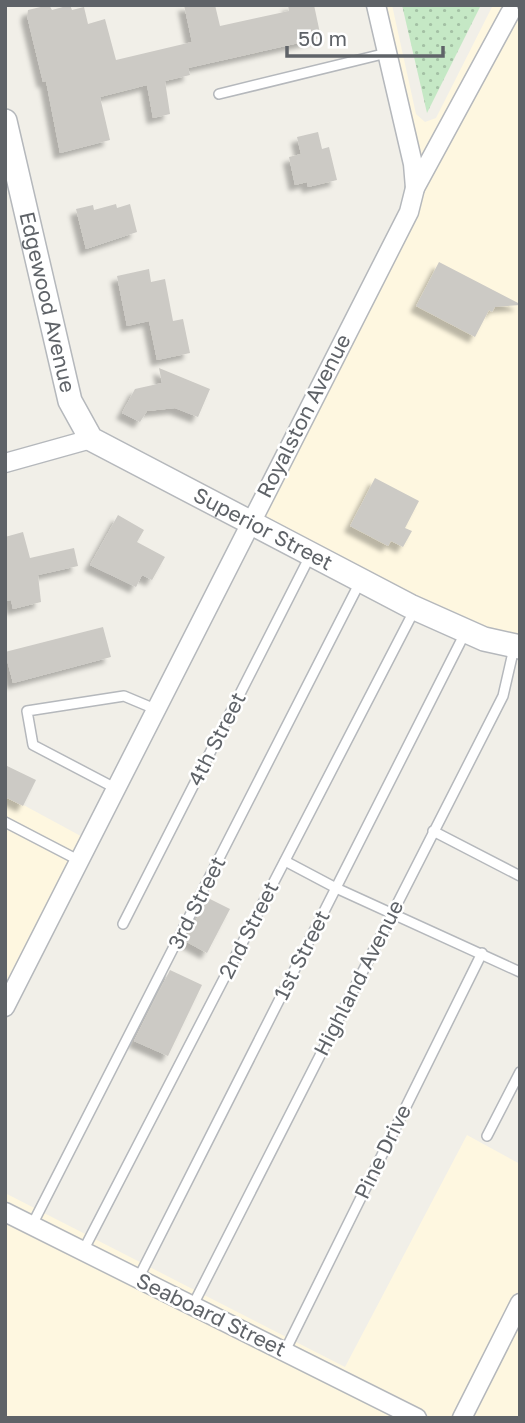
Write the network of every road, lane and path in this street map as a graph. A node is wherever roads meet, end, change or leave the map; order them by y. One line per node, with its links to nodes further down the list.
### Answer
1 (376, 5): 3 (street)
2 (510, 13): 7 (street, Royalston Avenue)
3 (387, 53): 4 (lane); 7 (street)
4 (219, 94)
5 (5, 121): 6 (street, Edgewood Avenue)
6 (11, 171): 8 (street, Edgewood Avenue)
7 (415, 188): 10 (street, Royalston Avenue)
8 (91, 439): 9 (street); 10 (street, Superior Street)
9 (5, 463)
10 (248, 524): 11 (street, Superior Street); 16 (street, Royalston Avenue)
11 (311, 554): 12 (street, Superior Street); 25 (lane, 4th Street)
12 (361, 581): 13 (street, Superior Street); 32 (lane, 3rd Street)
13 (415, 608): 14 (street, Superior Street); 21 (lane, 2nd Street)
14 (466, 631): 15 (street, Superior Street); 23 (lane, 1st Street)
15 (517, 647): 19 (lane, Highland Avenue)
16 (155, 709): 17 (street, Royalston Avenue); 17 (lane)
17 (114, 788): 20 (street, Royalston Avenue)
18 (5, 822): 20 (lane)
19 (433, 831): 22 (lane); 24 (lane, Highland Avenue)
20 (80, 861): 28 (street, Royalston Avenue)
21 (285, 861): 23 (lane); 33 (lane, 2nd Street)
22 (520, 876)
23 (336, 888): 24 (lane); 34 (lane, 1st Street)
24 (393, 912): 26 (lane); 36 (lane, Highland Avenue)
25 (123, 924)
26 (482, 953): 27 (lane); 37 (lane, Pine Drive)
27 (520, 972)
28 (5, 1007)
29 (520, 1072): 30 (lane)
30 (487, 1136)
31 (5, 1212): 32 (street, Seaboard Street)
32 (32, 1225): 33 (street, Seaboard Street)
33 (83, 1251): 34 (street, Seaboard Street)
34 (138, 1279): 36 (street, Seaboard Street)
35 (520, 1304): 39 (street)
36 (194, 1305): 37 (street, Seaboard Street)
37 (285, 1351): 38 (street, Seaboard Street)
38 (417, 1418)
39 (462, 1418)

